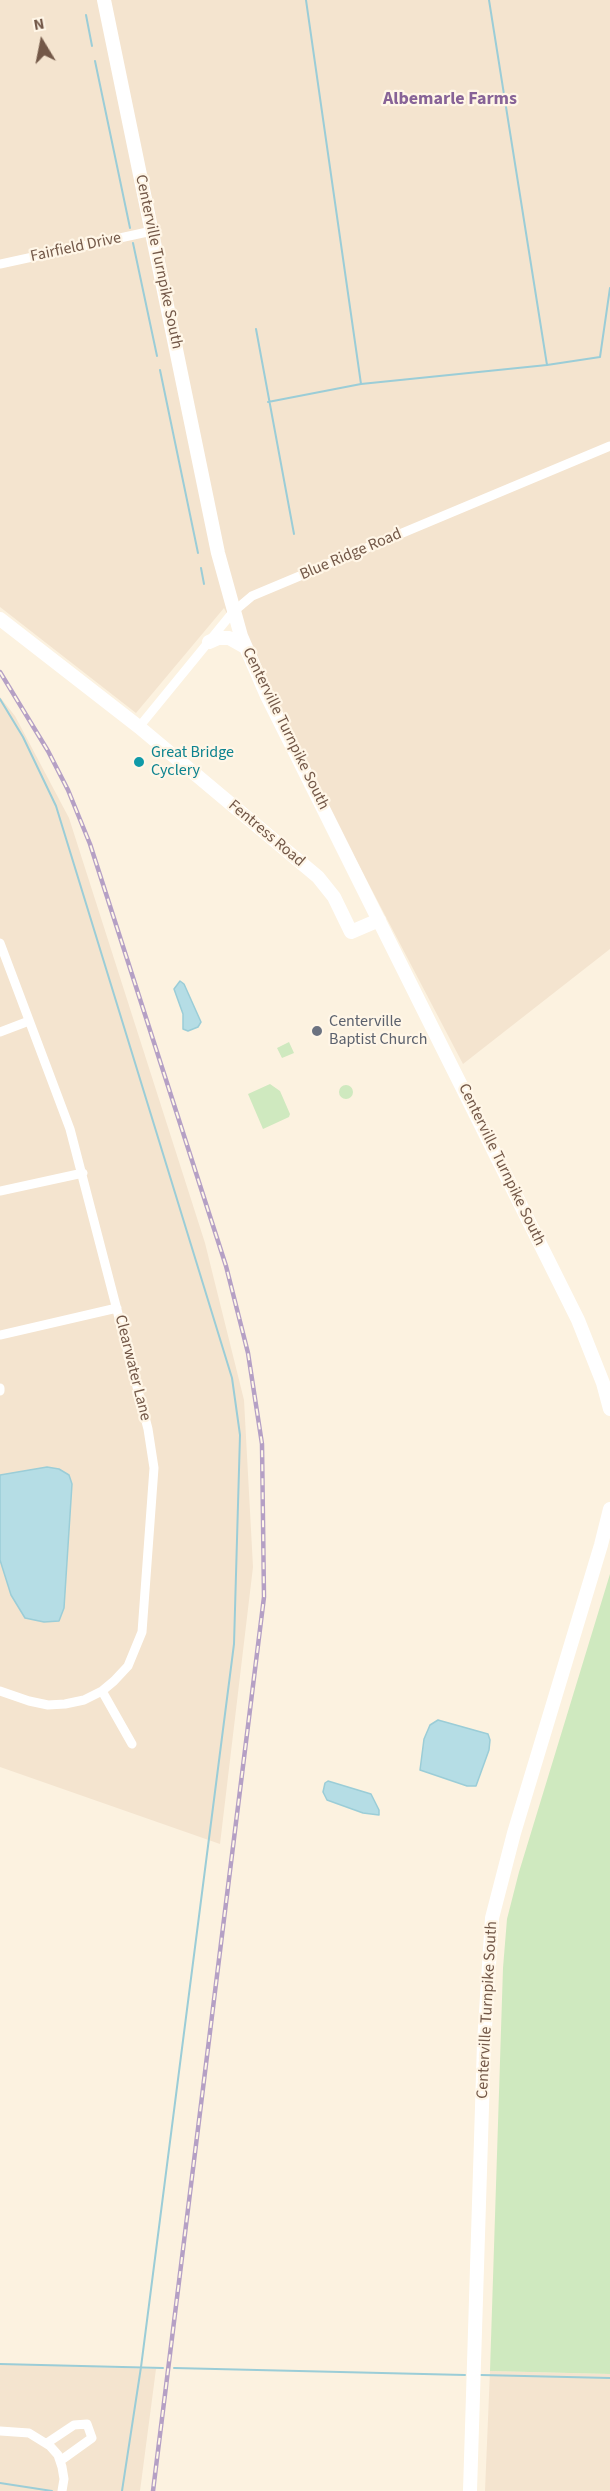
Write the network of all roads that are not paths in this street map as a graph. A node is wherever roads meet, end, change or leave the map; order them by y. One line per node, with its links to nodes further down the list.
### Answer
1 (105, 0): 2 (main road, Centerville Turnpike South)
2 (152, 231): 3 (street, Fairfield Drive); 5 (main road, Centerville Turnpike South)
3 (0, 264)
4 (610, 446): 5 (street, Blue Ridge Road)
5 (233, 612): 7 (street, Blue Ridge Road); 8 (main road, Centerville Turnpike South)
6 (0, 619): 9 (main road, Fentress Road)
7 (209, 642): 8 (main road); 9 (street, Blue Ridge Road)
8 (245, 647): 10 (main road, Centerville Turnpike South)
9 (139, 728): 10 (main road, Fentress Road)
10 (379, 920): 18 (main road, Centerville Turnpike South)
11 (0, 943): 12 (street, Clearwater Lane)
12 (29, 1021): 13 (street); 14 (street, Clearwater Lane)
13 (0, 1032)
14 (83, 1173): 15 (street); 16 (street, Clearwater Lane)
15 (0, 1191)
16 (117, 1308): 17 (street); 21 (street, Clearwater Lane)
17 (0, 1335)
18 (610, 1408)
19 (610, 1509): 27 (main road, Centerville Turnpike South)
20 (0, 1691): 21 (street, Clearwater Lane)
21 (102, 1691): 22 (street)
22 (132, 1744)
23 (0, 2431): 24 (street)
24 (47, 2443): 25 (street); 25 (street)
25 (60, 2461): 26 (street)
26 (63, 2491)
27 (470, 2491)

